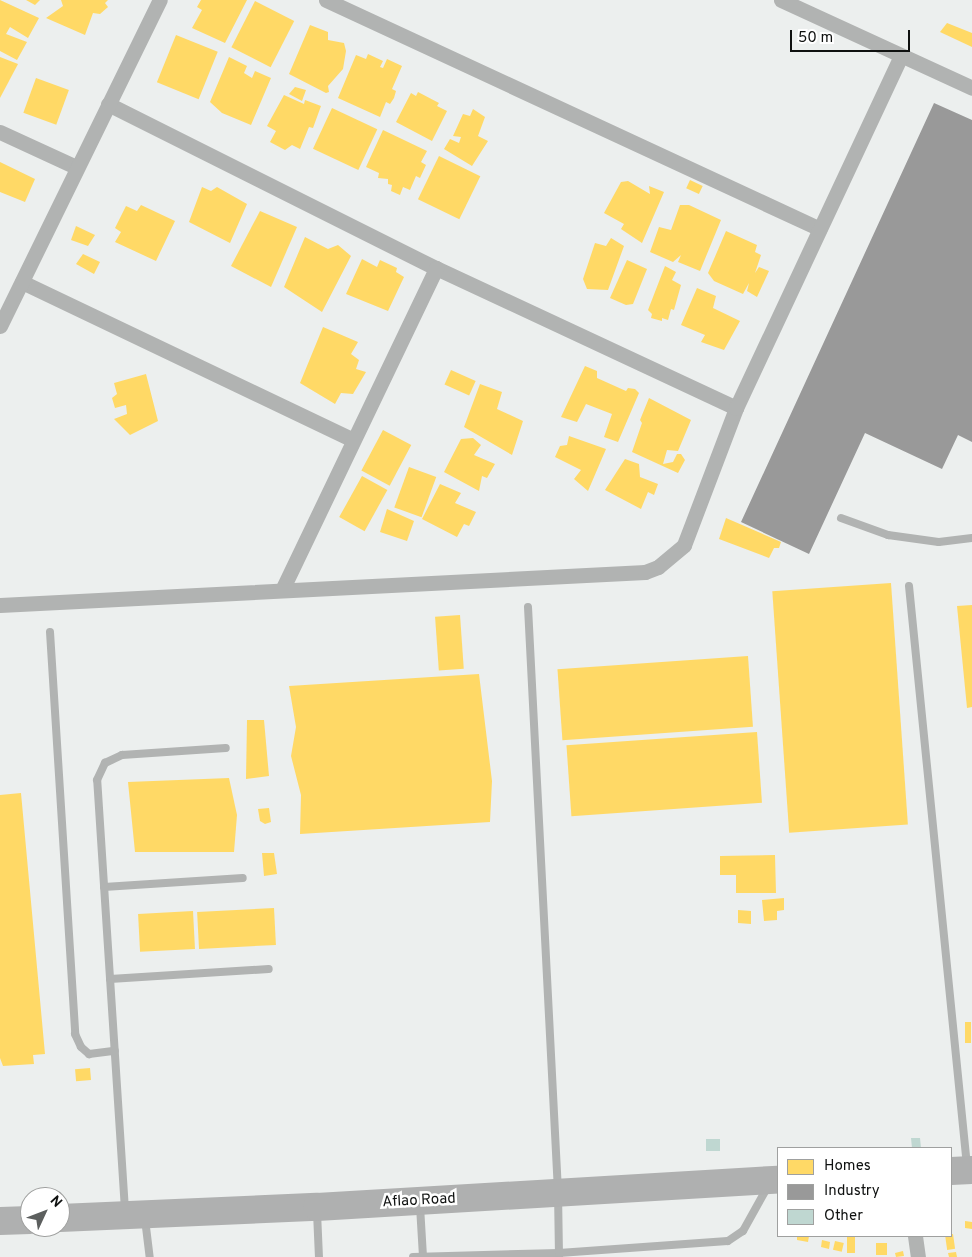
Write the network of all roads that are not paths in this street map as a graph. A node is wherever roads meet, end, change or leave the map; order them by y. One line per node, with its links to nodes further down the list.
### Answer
1 (160, 0): 6 (street)
2 (326, 0): 9 (street)
3 (781, 0): 4 (street)
4 (901, 56): 5 (street); 9 (street)
5 (972, 88)
6 (108, 104): 8 (street); 10 (street)
7 (0, 132): 8 (street)
8 (76, 168): 11 (street)
9 (820, 229): 13 (street)
10 (436, 268): 13 (street); 14 (street)
11 (22, 282): 12 (street); 14 (street)
12 (0, 326)
13 (736, 408): 18 (street)
14 (351, 440): 18 (street)
15 (841, 518): 16 (lane)
16 (972, 538)
17 (908, 586): 28 (lane)
18 (282, 590): 19 (street)
19 (0, 605)
20 (528, 607): 30 (lane)
21 (50, 632): 27 (lane)
22 (226, 748): 24 (lane)
23 (243, 878): 24 (lane)
24 (104, 887): 26 (lane)
25 (269, 969): 26 (lane)
26 (110, 979): 27 (lane)
27 (115, 1051): 33 (lane)
28 (964, 1171)
29 (775, 1180): 30 (highway, Aflao Road); 38 (lane)
30 (558, 1192): 31 (highway, Aflao Road); 38 (lane)
31 (420, 1202): 32 (highway, Aflao Road); 42 (lane)
32 (317, 1207): 33 (highway, Aflao Road); 40 (lane)
33 (135, 1215): 34 (highway, Aflao Road); 39 (lane)
34 (70, 1218)
35 (20, 1220): 36 (highway)
36 (0, 1221)
37 (915, 1237): 43 (street)
38 (559, 1255): 42 (lane)
39 (150, 1257)
40 (319, 1257)
41 (413, 1257): 42 (lane)
42 (423, 1257)
43 (918, 1257)

